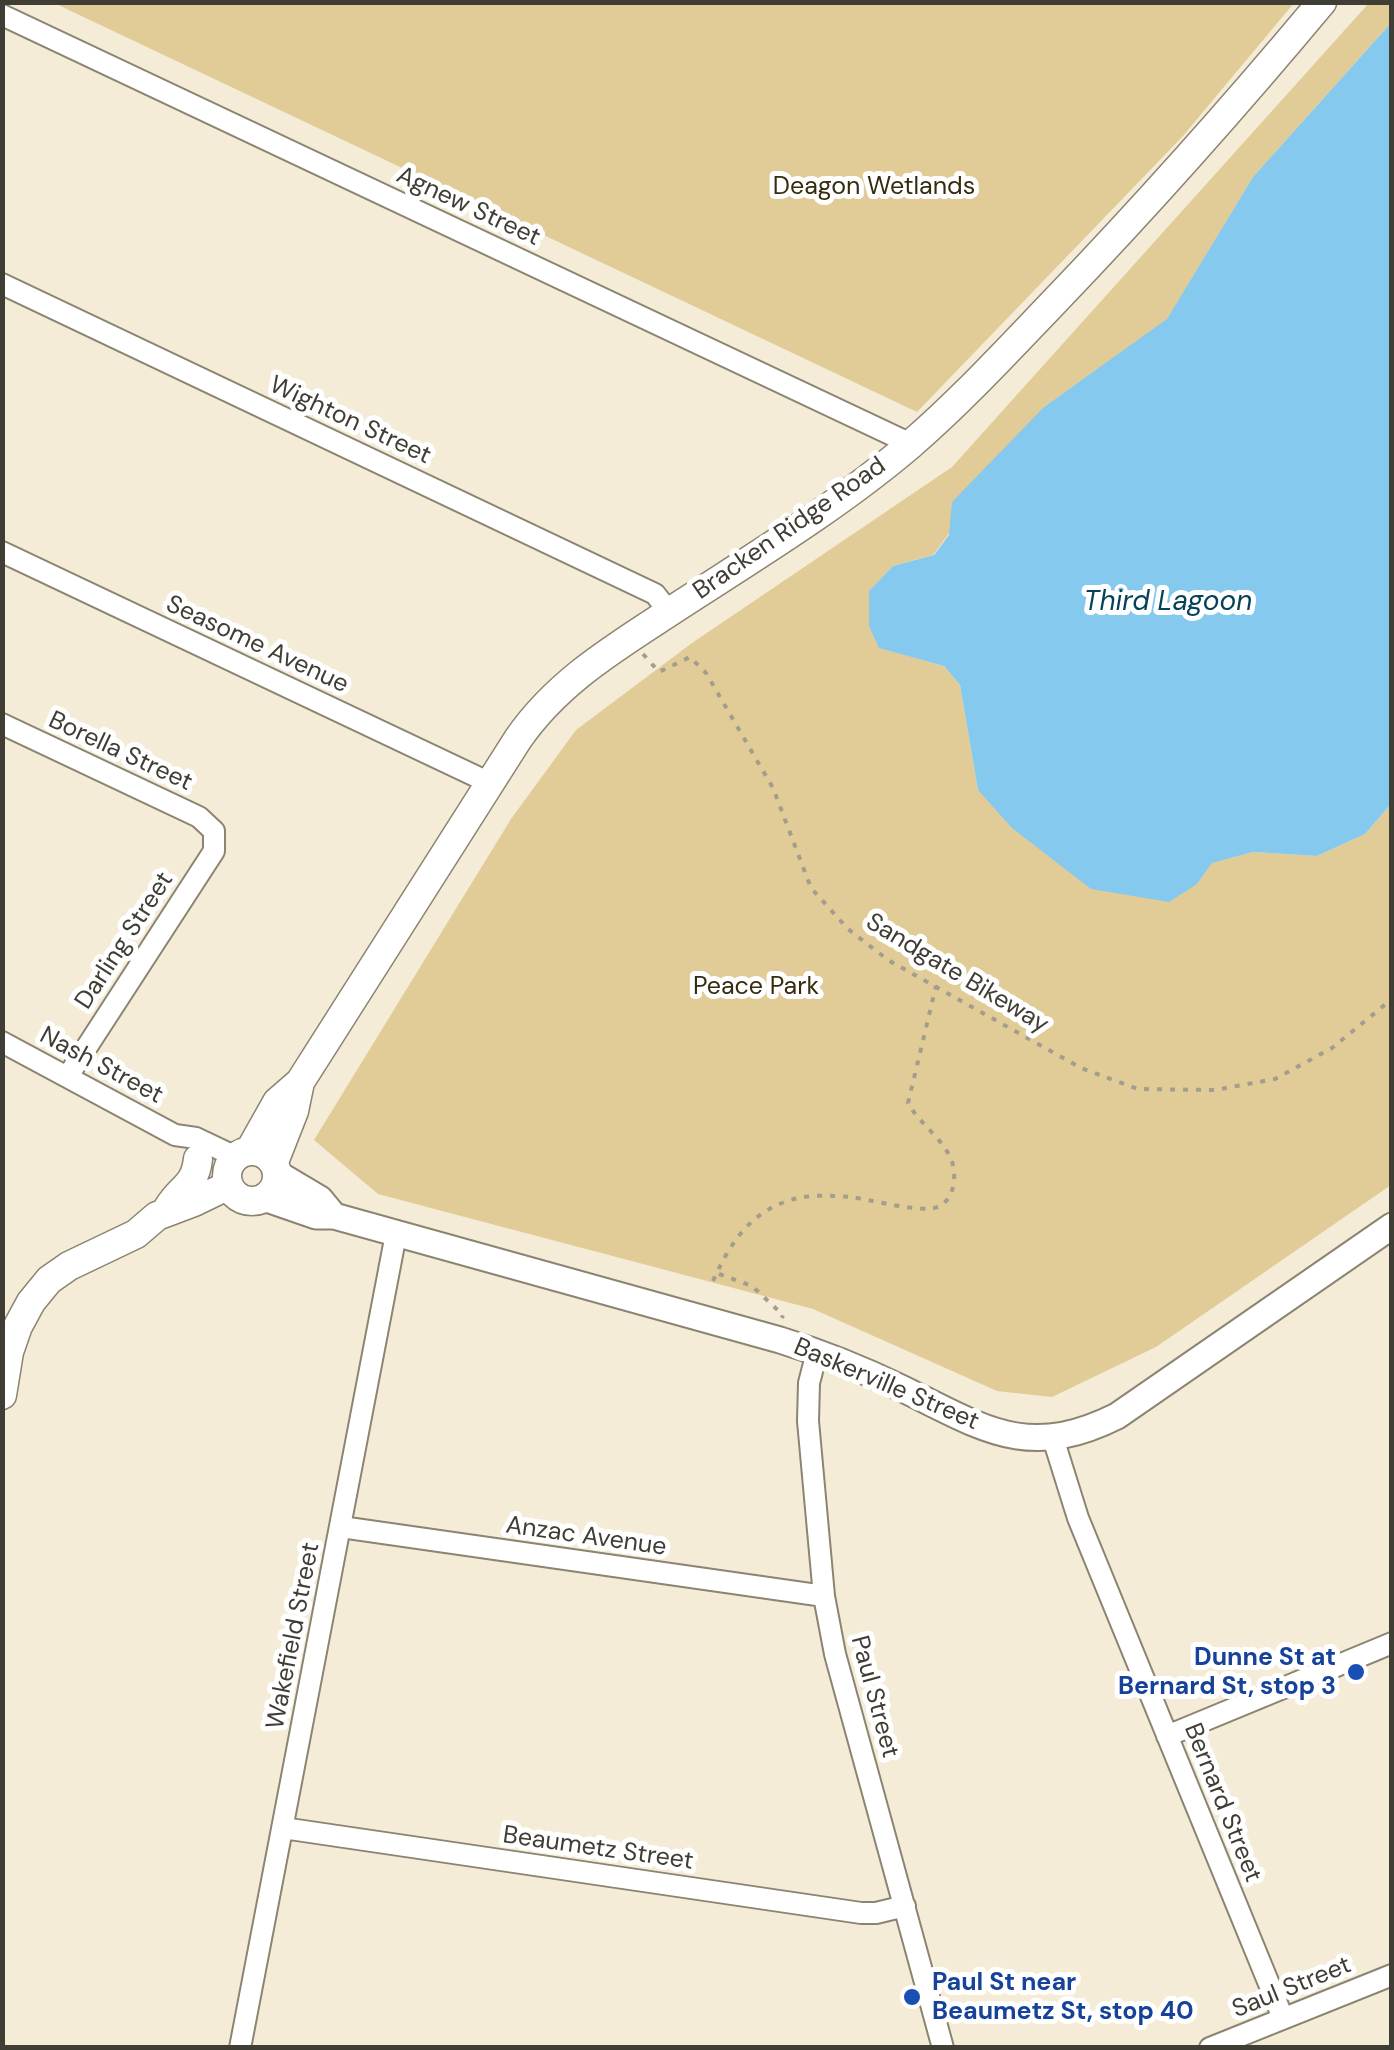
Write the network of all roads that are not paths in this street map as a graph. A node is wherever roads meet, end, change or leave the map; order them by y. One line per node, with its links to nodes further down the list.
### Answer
1 (1322, 2): 4 (main road, Bracken Ridge Road)
2 (5, 23): 4 (street, Agnew Street)
3 (2, 284): 6 (street, Wighton Street)
4 (911, 444): 6 (main road, Bracken Ridge Road)
5 (2, 552): 8 (street, Seasome Avenue)
6 (669, 612): 8 (main road, Bracken Ridge Road)
7 (2, 724): 9 (street, Borella Street)
8 (490, 783): 14 (main road, Bracken Ridge Road)
9 (214, 831): 11 (street, Darling Street)
10 (2, 1042): 11 (street, Nash Street)
11 (68, 1076): 12 (street, Nash Street)
12 (176, 1134): 13 (street, Nash Street); 14 (street, Nash Street)
13 (198, 1159): 14 (street, Nash Street); 15 (main road)
14 (250, 1176): 15 (main road); 17 (main road); 18 (street, Baskerville Street)
15 (165, 1213): 17 (main road)
16 (1392, 1226): 21 (street, Baskerville Street)
17 (136, 1234): 20 (main road)
18 (396, 1234): 19 (street, Baskerville Street); 22 (street, Wakefield Street)
19 (817, 1352): 21 (street, Baskerville Street); 23 (street, Paul Street)
20 (2, 1395)
21 (1053, 1438): 25 (street, Bernard Street)
22 (340, 1527): 23 (street, Anzac Avenue); 26 (street, Wakefield Street)
23 (824, 1596): 27 (street, Paul Street)
24 (1392, 1643): 25 (street)
25 (1167, 1736): 29 (street, Bernard Street)
26 (282, 1828): 27 (street, Beaumetz Street); 30 (street, Wakefield Street)
27 (906, 1906): 31 (street, Paul Street)
28 (1392, 1976): 29 (street, Saul Street)
29 (1283, 2018): 32 (street, Saul Street)
30 (240, 2048)
31 (943, 2048)
32 (1210, 2048)

